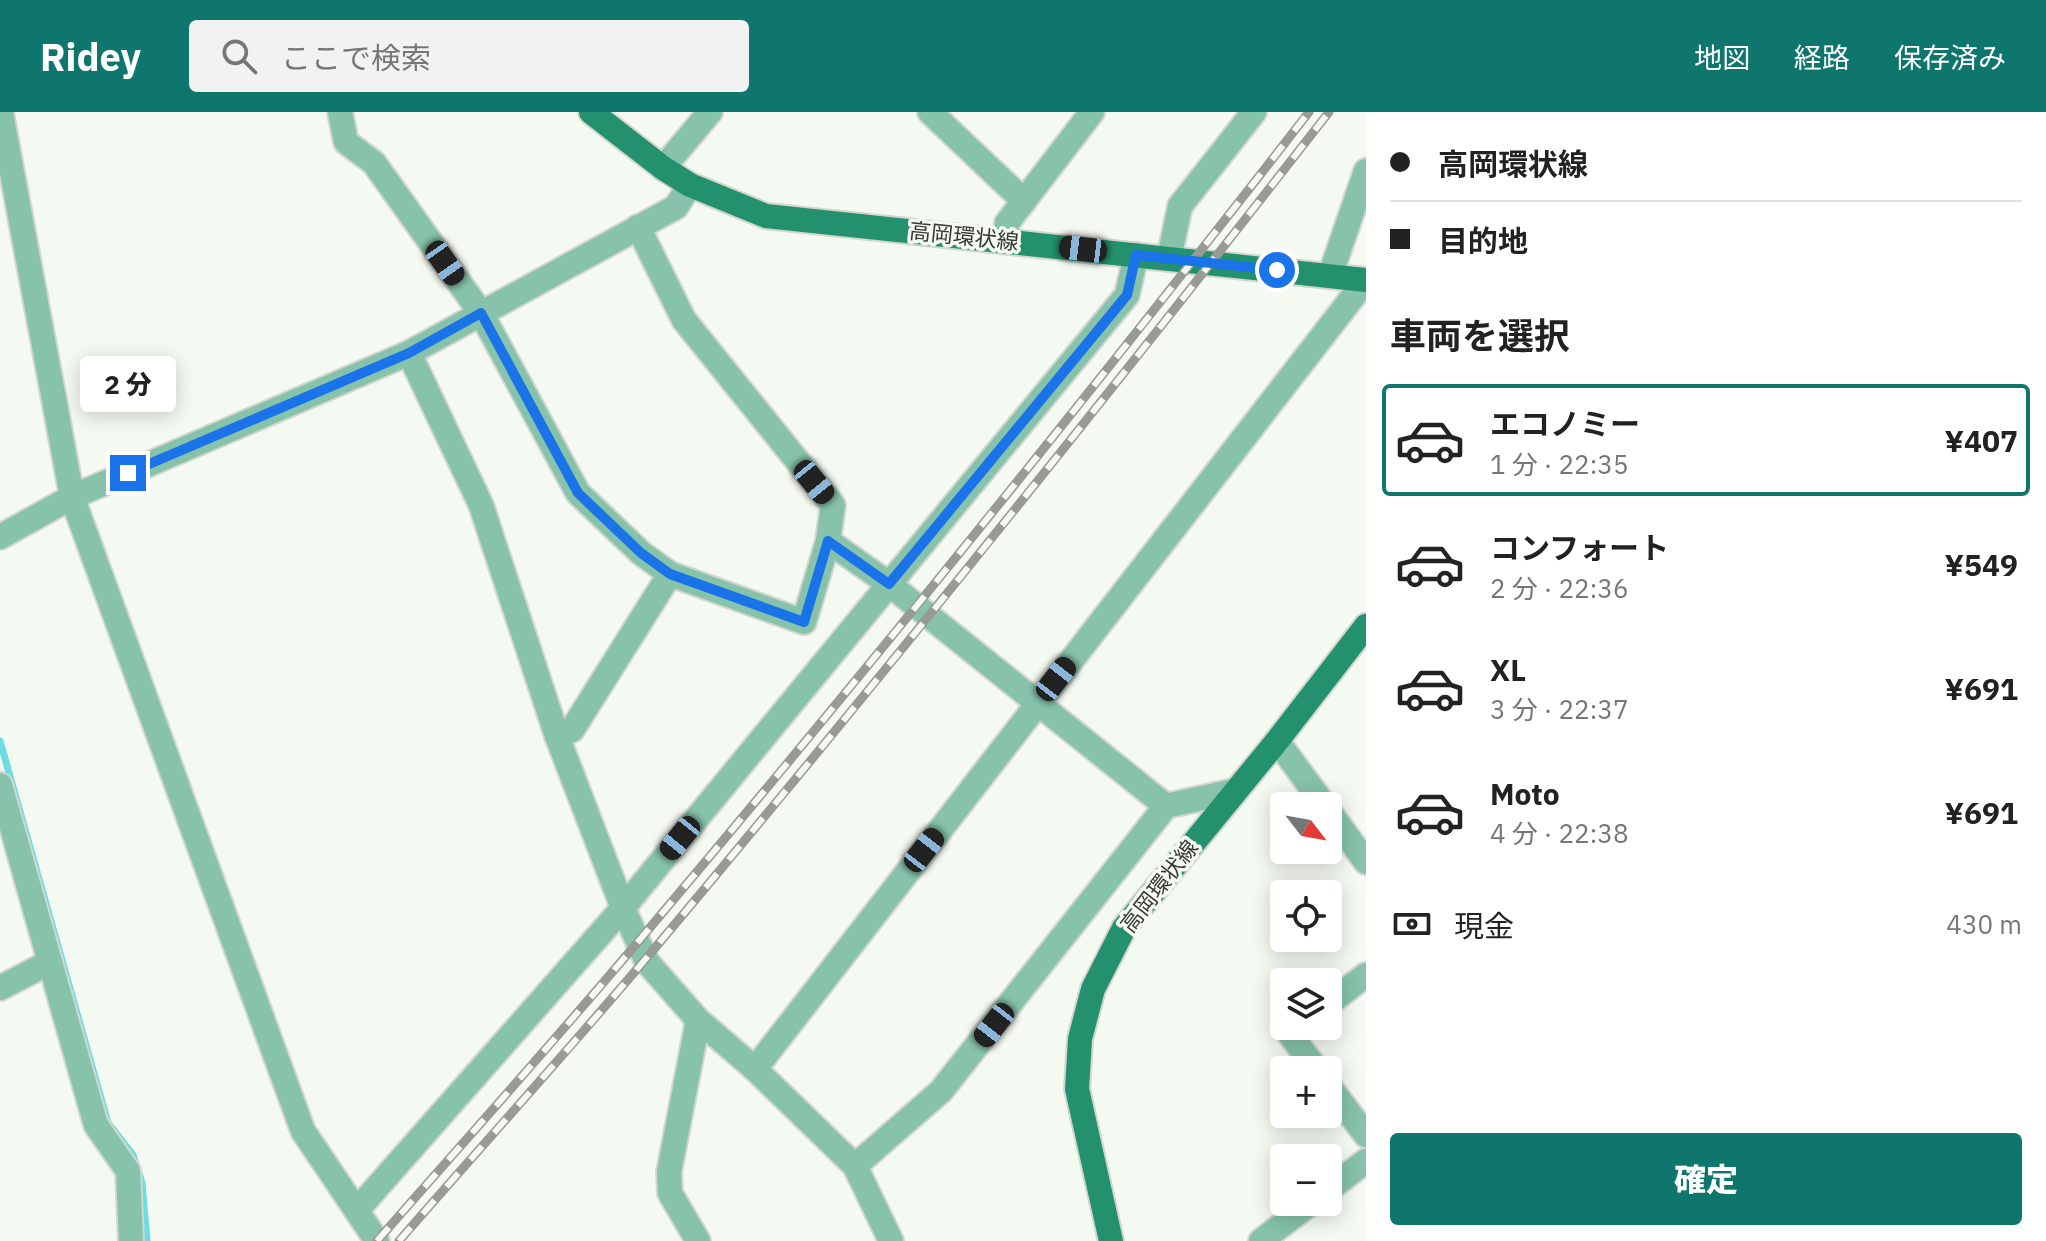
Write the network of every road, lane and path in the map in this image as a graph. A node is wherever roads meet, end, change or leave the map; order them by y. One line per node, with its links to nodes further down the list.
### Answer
1 (340, 112): 18 (street)
2 (591, 112): 8 (main road, 高岡環状線)
3 (710, 112): 8 (street)
4 (930, 112): 11 (street)
5 (1092, 112): 11 (street)
6 (1254, 112): 15 (street)
7 (2, 113): 20 (street)
8 (663, 168): 10 (main road, 高岡環状線)
9 (1366, 171): 16 (street)
10 (690, 185): 12 (street); 13 (main road, 高岡環状線)
11 (1024, 201): 13 (street)
12 (638, 227): 18 (street); 22 (street)
13 (1005, 240): 14 (main road, 高岡環状線)
14 (1136, 255): 15 (main road, 高岡環状線); 24 (street)
15 (1169, 259): 16 (main road, 高岡環状線)
16 (1330, 276): 17 (main road, 高岡環状線)
17 (1366, 280): 26 (street)
18 (481, 313): 19 (street); 23 (street)
19 (409, 353): 20 (street); 27 (street)
20 (72, 497): 21 (street); 49 (street)
21 (0, 537)
22 (828, 541): 23 (street); 24 (street)
23 (670, 574): 27 (street)
24 (889, 584): 26 (street); 35 (street)
25 (1366, 626): 28 (main road, 高岡環状線)
26 (1037, 704): 32 (street); 43 (street)
27 (557, 736): 35 (street)
28 (1277, 741): 30 (main road, 高岡環状線); 31 (street)
29 (0, 785): 36 (street)
30 (1234, 791): 32 (street); 56 (main road, 高岡環状線)
31 (1314, 792)
32 (1166, 806): 47 (street)
33 (1342, 830): 34 (street)
34 (1366, 862)
35 (623, 908): 40 (street); 49 (street)
36 (50, 962): 38 (street); 52 (street)
37 (1366, 975): 39 (street)
38 (0, 988)
39 (1342, 993)
40 (698, 1020): 43 (street); 54 (street)
41 (1294, 1040): 42 (street)
42 (1306, 1056)
43 (755, 1069): 47 (street)
44 (1342, 1103): 45 (street)
45 (1366, 1135)
46 (1366, 1161): 48 (street)
47 (855, 1166): 55 (street)
48 (1342, 1179)
49 (357, 1210): 53 (street)
50 (1295, 1216): 51 (street)
51 (1267, 1239)
52 (131, 1241)
53 (377, 1241)
54 (698, 1241)
55 (891, 1241)
56 (1111, 1241)

